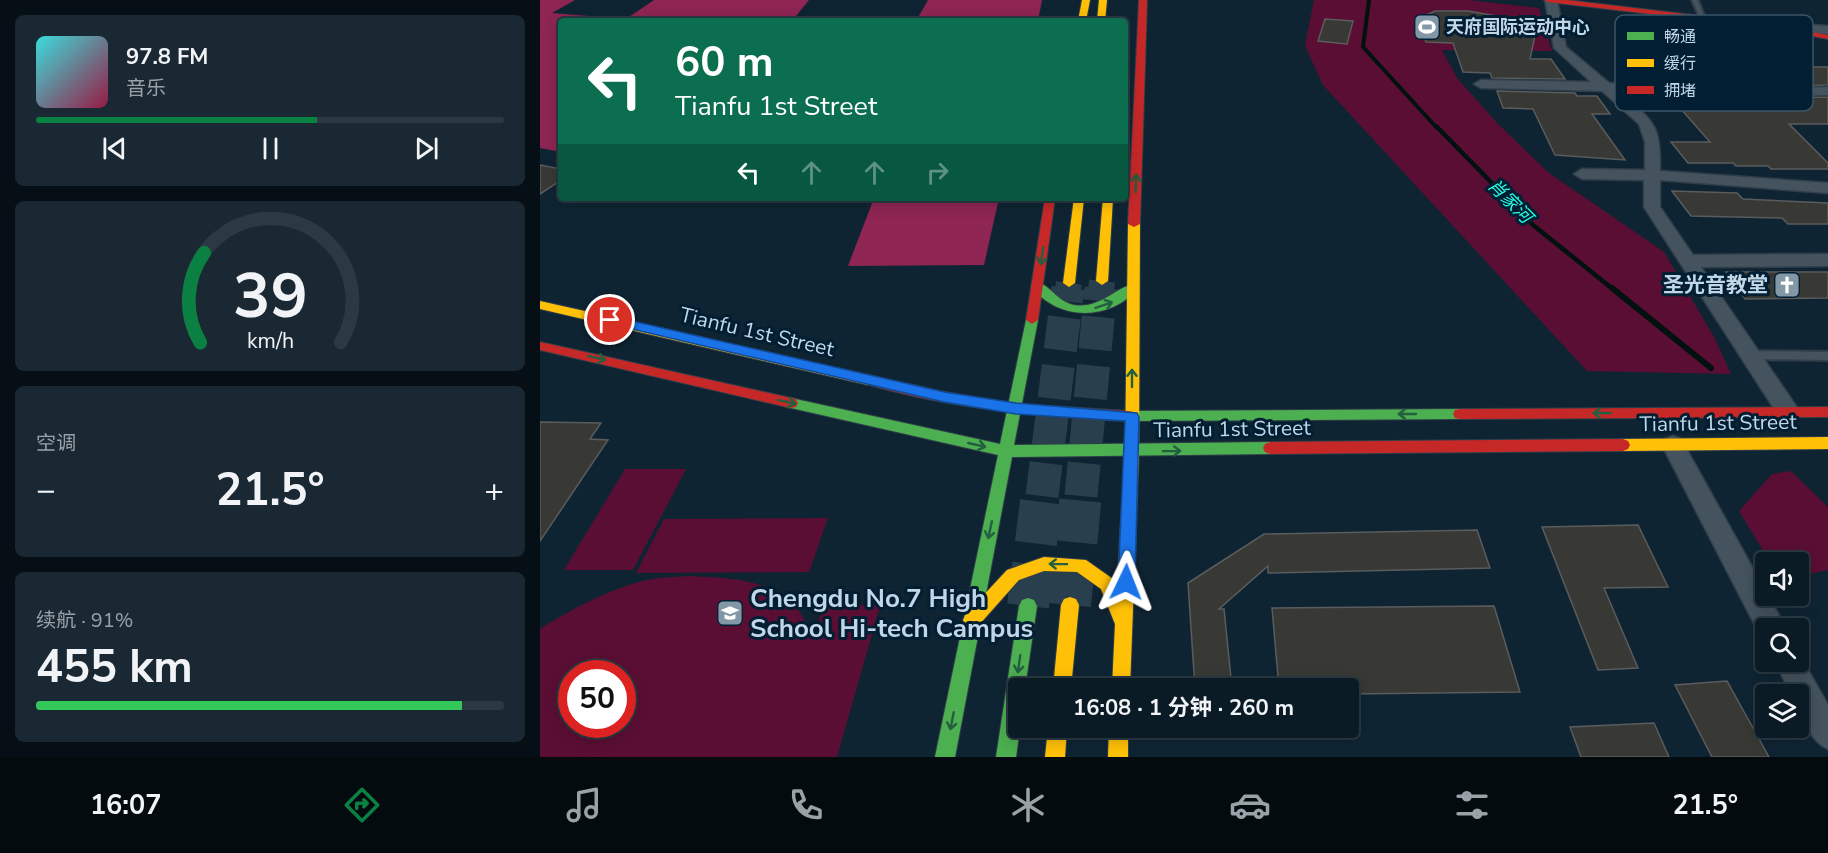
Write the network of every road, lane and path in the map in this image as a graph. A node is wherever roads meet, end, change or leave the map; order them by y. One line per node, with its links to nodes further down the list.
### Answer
1 (1086, 0): 9 (main road)
2 (1103, 0): 10 (main road)
3 (1143, 0): 33 (main road, one-way to 3)
4 (1549, 0): 6 (main road); 16 (street)
5 (1695, 0): 8 (lane)
6 (1612, 4): 7 (main road)
7 (1684, 15)
8 (1702, 15)
9 (1083, 18)
10 (1101, 18)
11 (1813, 29): 12 (street)
12 (1828, 30)
13 (1813, 34): 14 (main road)
14 (1828, 37)
15 (1481, 84): 16 (street)
16 (1608, 88): 17 (street); 20 (street)
17 (1615, 89)
18 (1813, 91): 19 (street)
19 (1828, 91)
20 (1615, 94)
21 (1635, 111): 23 (street)
22 (1582, 174): 23 (street)
23 (1652, 175): 24 (street); 29 (street)
24 (1828, 188)
25 (1050, 201): 32 (main road, one-way to 32)
26 (1079, 201): 31 (main road)
27 (1108, 201): 30 (main road)
28 (1828, 260): 29 (street)
29 (1688, 261): 36 (street)
30 (1102, 281)
31 (1069, 283)
32 (1037, 286): 33 (main road, one-way to 33); 38 (main road)
33 (1132, 288): 41 (main road, one-way to 33)
34 (540, 305): 38 (main road, Tianfu 1st Street)
35 (540, 345): 44 (main road, Tianfu 1st Street, one-way to 44)
36 (1750, 355): 37 (lane); 39 (street)
37 (1828, 356)
38 (1016, 409): 41 (main road, Tianfu 1st Street); 44 (main road)
39 (1788, 412): 40 (main road, Tianfu 1st Street); 41 (main road, Tianfu 1st Street, one-way to 41)
40 (1828, 412)
41 (1132, 417): 45 (main road)
42 (1828, 443): 43 (main road, Tianfu 1st Street)
43 (1672, 445): 45 (main road, Tianfu 1st Street, one-way to 43); 48 (street)
44 (1006, 451): 45 (main road, Tianfu 1st Street); 49 (main road, one-way to 49)
45 (1132, 451): 50 (main road)
46 (1070, 605): 52 (main road)
47 (1028, 606): 58 (main road, one-way to 58)
48 (1766, 618)
49 (971, 622): 50 (main road, one-way to 49); 57 (main road, one-way to 57)
50 (1124, 626): 53 (main road)
51 (1794, 672): 54 (street)
52 (1063, 678)
53 (1121, 678)
54 (1828, 734)
55 (1057, 738): 59 (main road)
56 (1119, 738): 60 (main road)
57 (945, 757)
58 (1006, 757)
59 (1055, 757)
60 (1118, 757)

